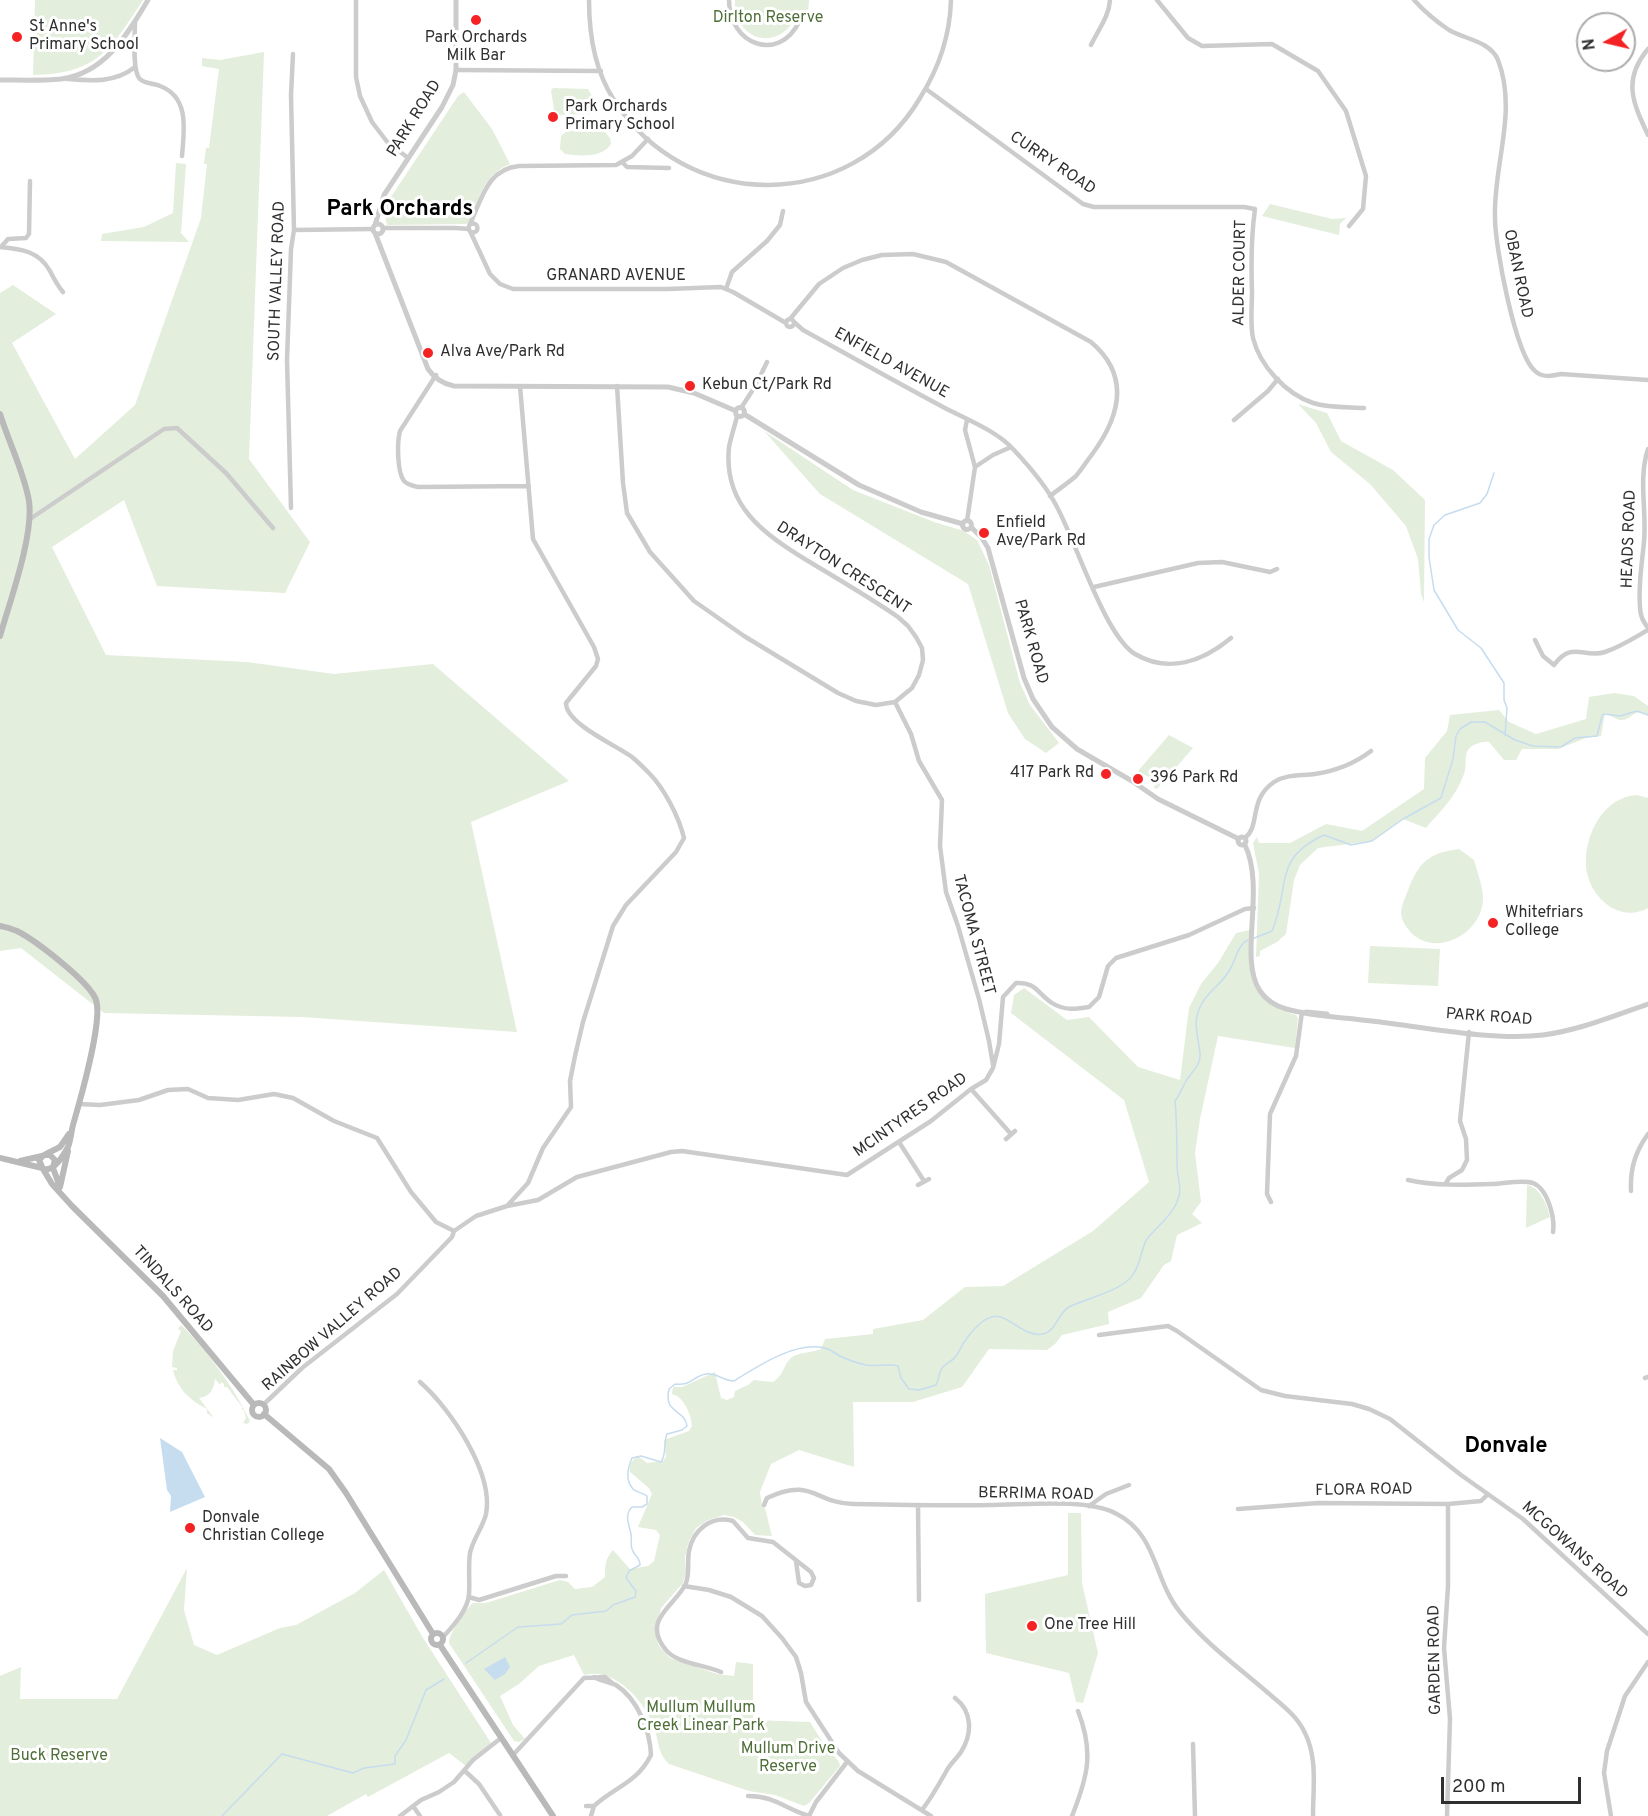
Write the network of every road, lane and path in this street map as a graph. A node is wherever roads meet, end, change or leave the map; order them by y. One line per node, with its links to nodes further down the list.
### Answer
1 (148, 0): 10 (street)
2 (356, 0): 24 (street)
3 (456, 0): 16 (street, PARK ROAD)
4 (589, 0): 17 (street)
5 (729, 0): 11 (street)
6 (951, 0): 20 (street)
7 (1110, 0): 12 (street)
8 (1157, 0): 30 (street)
9 (1414, 0): 41 (street, OBAN ROAD)
10 (135, 22): 15 (street); 18 (street)
11 (799, 22)
12 (1090, 45)
13 (1648, 49): 21 (street)
14 (292, 54): 33 (street, SOUTH VALLEY ROAD)
15 (135, 67): 18 (street); 23 (street)
16 (456, 70): 17 (street); 24 (street, PARK ROAD)
17 (601, 71): 22 (street)
18 (61, 79): 19 (street)
19 (0, 80)
20 (926, 89): 22 (street); 28 (street, CURRY ROAD)
21 (1648, 135)
22 (648, 139): 25 (street)
23 (182, 156)
24 (407, 158): 31 (street, PARK ROAD)
25 (622, 162): 26 (street); 32 (street)
26 (669, 168)
27 (30, 181): 34 (street)
28 (1255, 209): 40 (street, ALDER COURT)
29 (783, 212): 35 (street)
30 (1349, 226)
31 (378, 228): 32 (street); 33 (street); 39 (street)
32 (471, 228): 35 (street, GRANARD AVENUE)
33 (294, 230): 54 (street, SOUTH VALLEY ROAD)
34 (0, 247): 36 (street)
35 (726, 289): 37 (street, GRANARD AVENUE)
36 (63, 292)
37 (790, 322): 48 (street, ENFIELD AVENUE); 53 (street)
38 (767, 362): 45 (street, DRAYTON CRESCENT)
39 (436, 376): 42 (street); 52 (street)
40 (1278, 379): 44 (street, ALDER COURT); 47 (street)
41 (1648, 380)
42 (520, 386): 43 (street); 52 (street)
43 (617, 386): 45 (street); 65 (street)
44 (1364, 408)
45 (740, 412): 56 (street); 65 (street, DRAYTON CRESCENT)
46 (0, 414): 55 (main road)
47 (1234, 420)
48 (969, 421): 49 (street, ENFIELD AVENUE); 51 (street)
49 (1011, 447): 51 (street); 53 (street, ENFIELD AVENUE)
50 (1648, 449): 58 (street, HEADS ROAD)
51 (975, 467): 56 (street)
52 (529, 486): 95 (street, RAINBOW VALLEY ROAD)
53 (1050, 496): 60 (street, ENFIELD AVENUE)
54 (291, 508)
55 (30, 519): 57 (street); 62 (main road)
56 (965, 522): 67 (street, PARK ROAD)
57 (273, 528)
58 (1646, 541): 61 (street, HEADS ROAD)
59 (1277, 569): 60 (street)
60 (1094, 588): 63 (street, ENFIELD AVENUE)
61 (1648, 629): 64 (street)
62 (0, 636)
63 (1231, 638)
64 (1535, 640)
65 (895, 702): 73 (street, TACOMA STREET)
66 (1371, 751): 67 (street)
67 (1243, 841): 68 (street, PARK ROAD)
68 (1254, 908): 71 (street, PARK ROAD); 74 (street)
69 (0, 926): 77 (main road)
70 (1648, 1006): 72 (street, PARK ROAD)
71 (1302, 1012): 72 (street, PARK ROAD); 94 (street)
72 (1469, 1032): 89 (street)
73 (989, 1041): 74 (street); 75 (street, TACOMA STREET)
74 (999, 1044): 75 (street)
75 (993, 1068): 76 (street, MCINTYRES ROAD)
76 (970, 1089): 80 (street); 81 (street, MCINTYRES ROAD)
77 (79, 1104): 78 (main road); 96 (street)
78 (72, 1130): 82 (main road); 83 (main road)
79 (1648, 1134): 92 (street)
80 (1006, 1139)
81 (899, 1142): 90 (street); 95 (street, MCINTYRES ROAD)
82 (69, 1144): 86 (main road); 91 (main road)
83 (45, 1155): 85 (main road); 86 (main road); 87 (main road)
84 (0, 1158): 85 (main road)
85 (17, 1162): 87 (main road)
86 (53, 1167): 87 (main road); 91 (main road, TINDALS ROAD)
87 (43, 1168): 93 (main road, TINDALS ROAD)
88 (1408, 1180): 89 (street)
89 (1446, 1183): 97 (street)
90 (918, 1185)
91 (60, 1187): 93 (main road, TINDALS ROAD)
92 (1630, 1191)
93 (65, 1198): 100 (main road, TINDALS ROAD)
94 (1271, 1202)
95 (507, 1206): 96 (street, RAINBOW VALLEY ROAD)
96 (454, 1231): 101 (street, RAINBOW VALLEY ROAD)
97 (1553, 1232)
98 (1099, 1335): 104 (street, MCGOWANS ROAD)
99 (420, 1382): 113 (street)
100 (254, 1405): 101 (main road); 102 (main road)
101 (263, 1405): 102 (main road)
102 (264, 1414): 115 (main road)
103 (1129, 1485): 108 (street)
104 (1487, 1494): 105 (street, FLORA ROAD); 116 (street, MCGOWANS ROAD)
105 (1448, 1504): 109 (street, FLORA ROAD); 143 (street, GARDEN ROAD)
106 (764, 1505): 107 (street, BERRIMA ROAD)
107 (918, 1505): 108 (street, BERRIMA ROAD); 114 (street)
108 (1089, 1506): 142 (street, BERRIMA ROAD)
109 (1238, 1509)
110 (796, 1561): 110 (street); 112 (street)
111 (566, 1576): 113 (street)
112 (684, 1586): 120 (street); 126 (street)
113 (469, 1597): 117 (street)
114 (919, 1600)
115 (433, 1634): 117 (main road); 118 (main road)
116 (1648, 1634)
117 (443, 1637): 118 (main road)
118 (440, 1645): 123 (main road)
119 (1648, 1662): 144 (street)
120 (721, 1663)
121 (955, 1698): 132 (street)
122 (1078, 1711): 140 (street)
123 (501, 1738): 125 (main road); 127 (street)
124 (1193, 1744): 141 (street)
125 (513, 1755): 131 (street); 136 (main road)
126 (847, 1762): 132 (street); 138 (street)
127 (465, 1771): 129 (street); 133 (street)
128 (748, 1796): 138 (street)
129 (413, 1806): 134 (street); 135 (street)
130 (586, 1806): 131 (street)
131 (594, 1806): 137 (street)
132 (922, 1810): 139 (street)
133 (500, 1815)
134 (400, 1816)
135 (420, 1816)
136 (553, 1816)
137 (591, 1816)
138 (809, 1816)
139 (931, 1816)
140 (1072, 1816)
141 (1195, 1816)
142 (1314, 1816)
143 (1447, 1816)
144 (1611, 1816)

